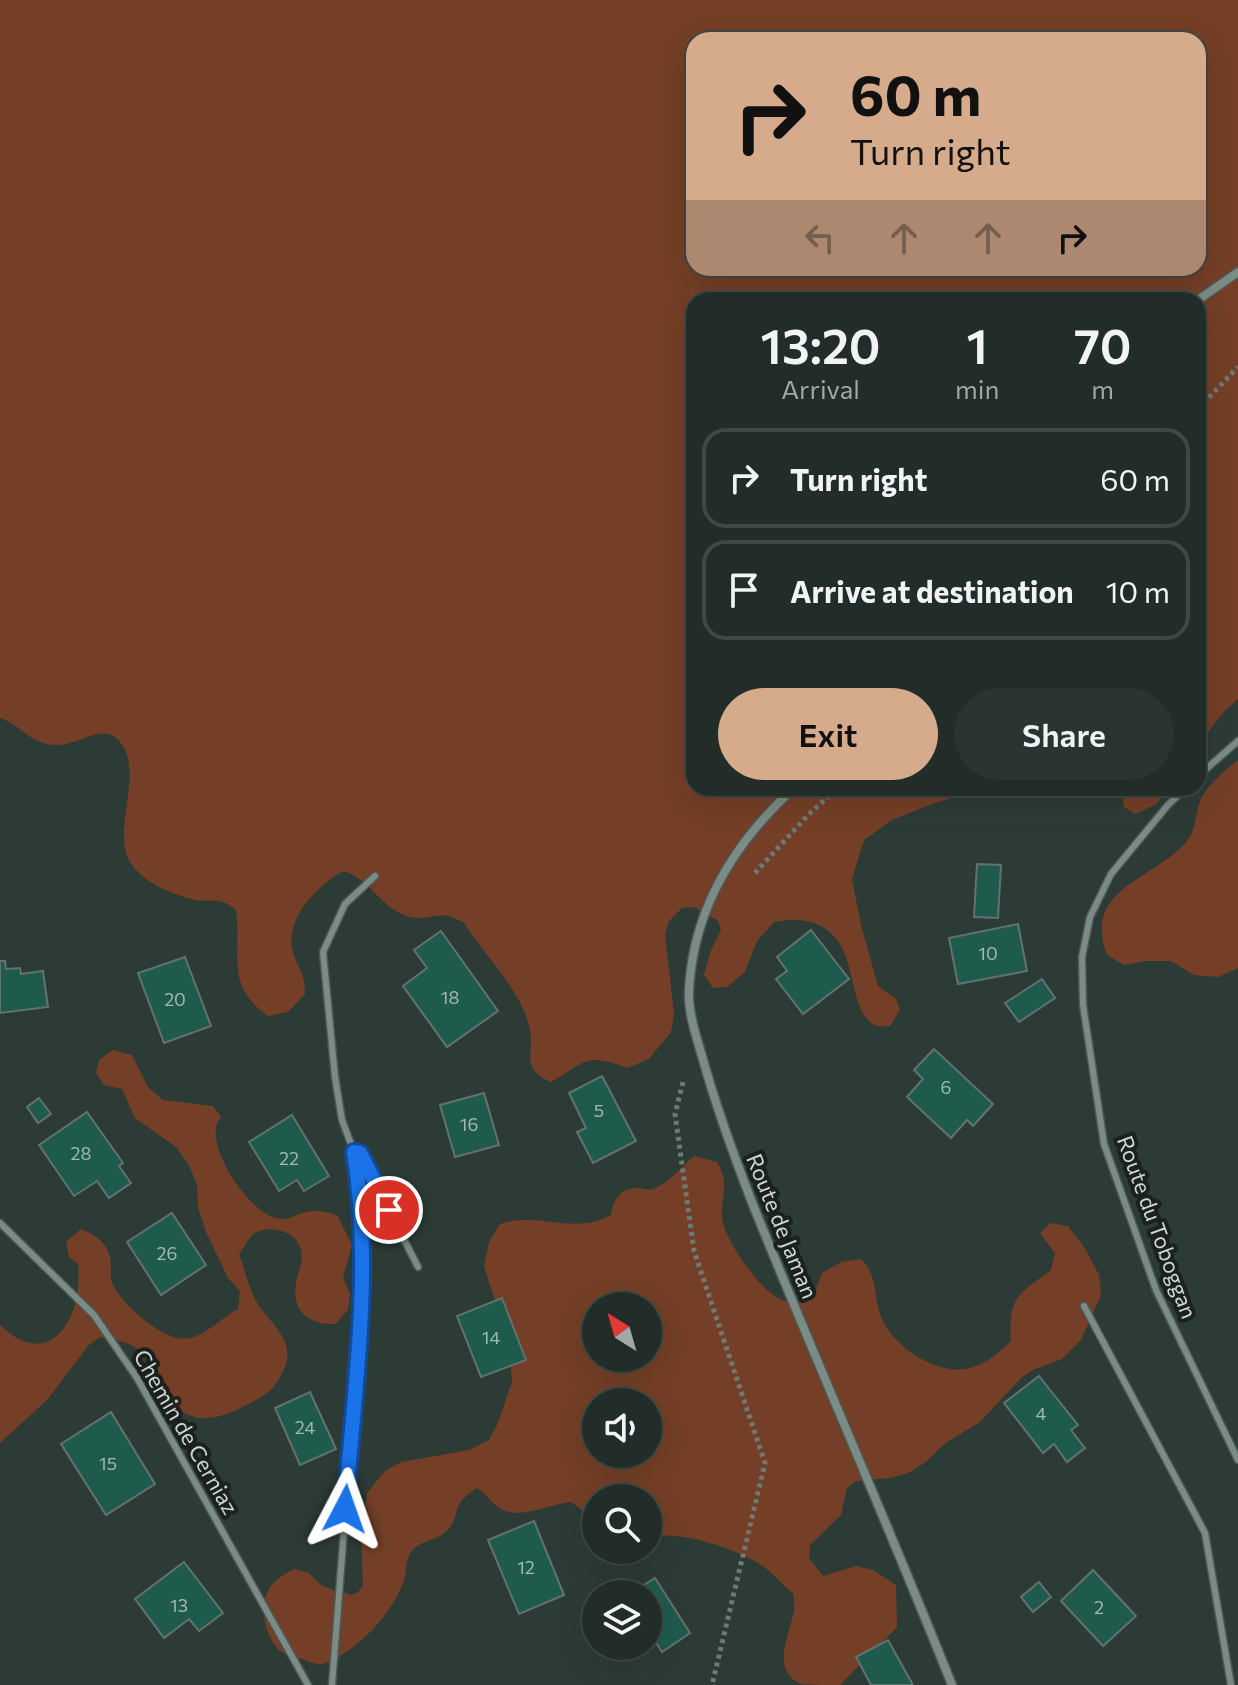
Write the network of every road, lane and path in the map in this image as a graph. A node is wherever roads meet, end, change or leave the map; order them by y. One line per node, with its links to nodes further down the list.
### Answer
1 (1238, 272): 2 (street)
2 (1206, 294)
3 (1238, 367): 4 (path)
4 (1206, 401)
5 (1238, 741): 6 (lane)
6 (1206, 769)
7 (785, 796): 12 (street, Route de Jaman)
8 (829, 796): 11 (path)
9 (1178, 796): 17 (lane, Route du Toboggan)
10 (375, 876): 13 (lane)
11 (746, 884)
12 (696, 1034): 20 (path); 21 (street, Route de Jaman)
13 (354, 1152): 15 (lane); 19 (lane)
14 (0, 1223): 18 (lane, Chemin de Cerniaz)
15 (418, 1267)
16 (1084, 1306): 22 (lane)
17 (1238, 1460)
18 (308, 1685)
19 (332, 1685)
20 (712, 1685)
21 (952, 1685)
22 (1231, 1685)

